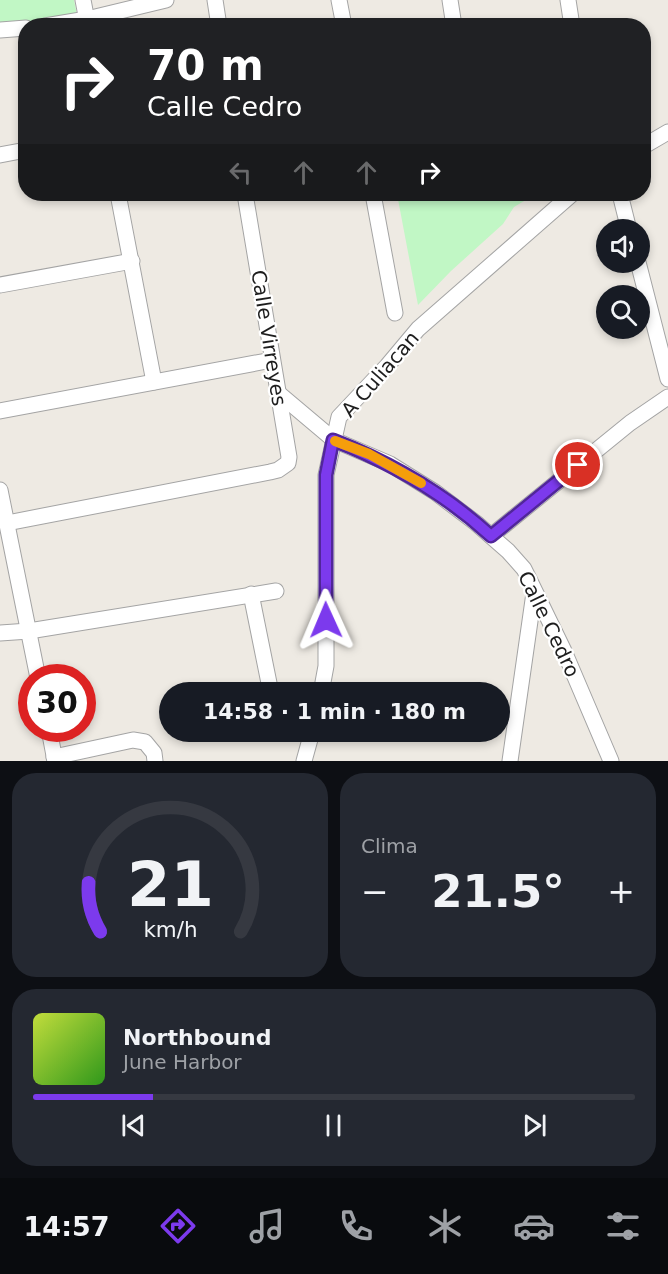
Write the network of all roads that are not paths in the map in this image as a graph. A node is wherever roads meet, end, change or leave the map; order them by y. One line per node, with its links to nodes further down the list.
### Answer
1 (83, 0): 7 (street)
2 (166, 0): 8 (street)
3 (214, 0): 9 (street)
4 (339, 0): 10 (street)
5 (450, 0): 11 (street)
6 (568, 0): 12 (street)
7 (87, 18)
8 (102, 18)
9 (217, 18)
10 (342, 18)
11 (453, 18)
12 (571, 18)
13 (18, 29): 14 (street)
14 (0, 30)
15 (668, 132): 16 (street)
16 (651, 142)
17 (18, 152): 18 (street)
18 (0, 155)
19 (119, 201): 25 (street)
20 (246, 201): 29 (street, Calle Virreyes)
21 (374, 201): 28 (street)
22 (564, 201): 35 (street, A Culiacan)
23 (622, 201): 24 (street)
24 (626, 219)
25 (132, 261): 27 (street); 31 (street)
26 (641, 273): 30 (street)
27 (0, 285)
28 (394, 313)
29 (272, 360): 31 (street); 32 (street, Calle Virreyes)
30 (668, 379)
31 (154, 382): 34 (street)
32 (278, 392): 35 (street, Calle Cedro); 37 (street, Calle Virreyes)
33 (668, 397): 38 (street)
34 (0, 411)
35 (333, 440): 38 (street, Calle Cedro); 46 (street, A Culiacan)
36 (0, 490): 37 (street)
37 (7, 523): 42 (street)
38 (491, 536): 40 (street, Calle Cedro)
39 (276, 591): 41 (street)
40 (534, 593): 52 (street); 53 (street, Calle Cedro)
41 (251, 594): 42 (street); 45 (street)
42 (29, 631): 43 (street); 44 (street)
43 (0, 633)
44 (35, 664)
45 (269, 682)
46 (323, 682)
47 (52, 742): 49 (street)
48 (309, 742): 51 (street)
49 (55, 759): 50 (street)
50 (155, 761)
51 (304, 761)
52 (510, 761)
53 (611, 761)

